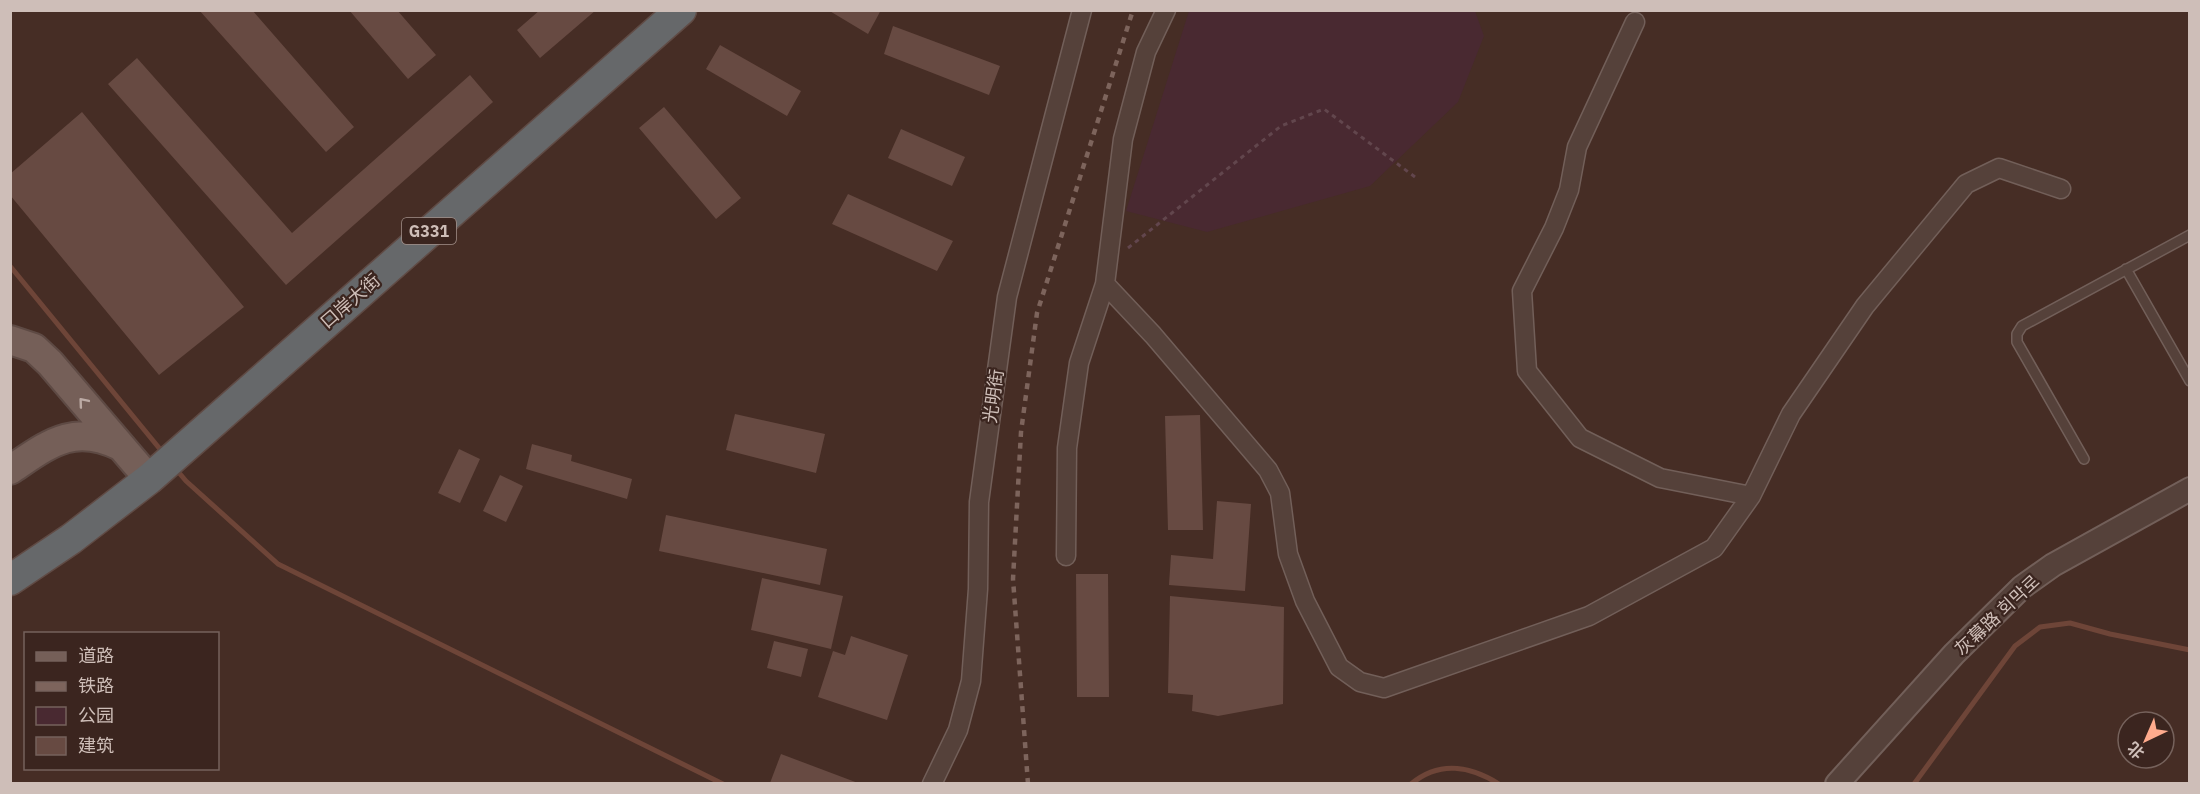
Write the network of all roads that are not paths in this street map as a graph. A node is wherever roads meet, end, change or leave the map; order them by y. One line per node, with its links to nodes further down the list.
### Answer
1 (681, 10): 13 (highway, 口岸大街 / G331)
2 (1167, 10): 8 (street)
3 (1077, 15): 19 (street, 光明街)
4 (1635, 22): 16 (street)
5 (2061, 189): 16 (street)
6 (2190, 235): 7 (lane)
7 (2126, 269): 10 (lane); 12 (lane)
8 (1105, 284): 16 (street); 17 (street)
9 (10, 340): 11 (main road, one-way to 9)
10 (2190, 381)
11 (121, 447): 13 (main road); 14 (main road)
12 (2084, 459)
13 (162, 467): 18 (highway, 口岸大街 / G331)
14 (10, 470)
15 (2190, 489): 20 (street, 灰幕路 회막로)
16 (1751, 496)
17 (1066, 556)
18 (10, 580)
19 (932, 783)
20 (1838, 783)

